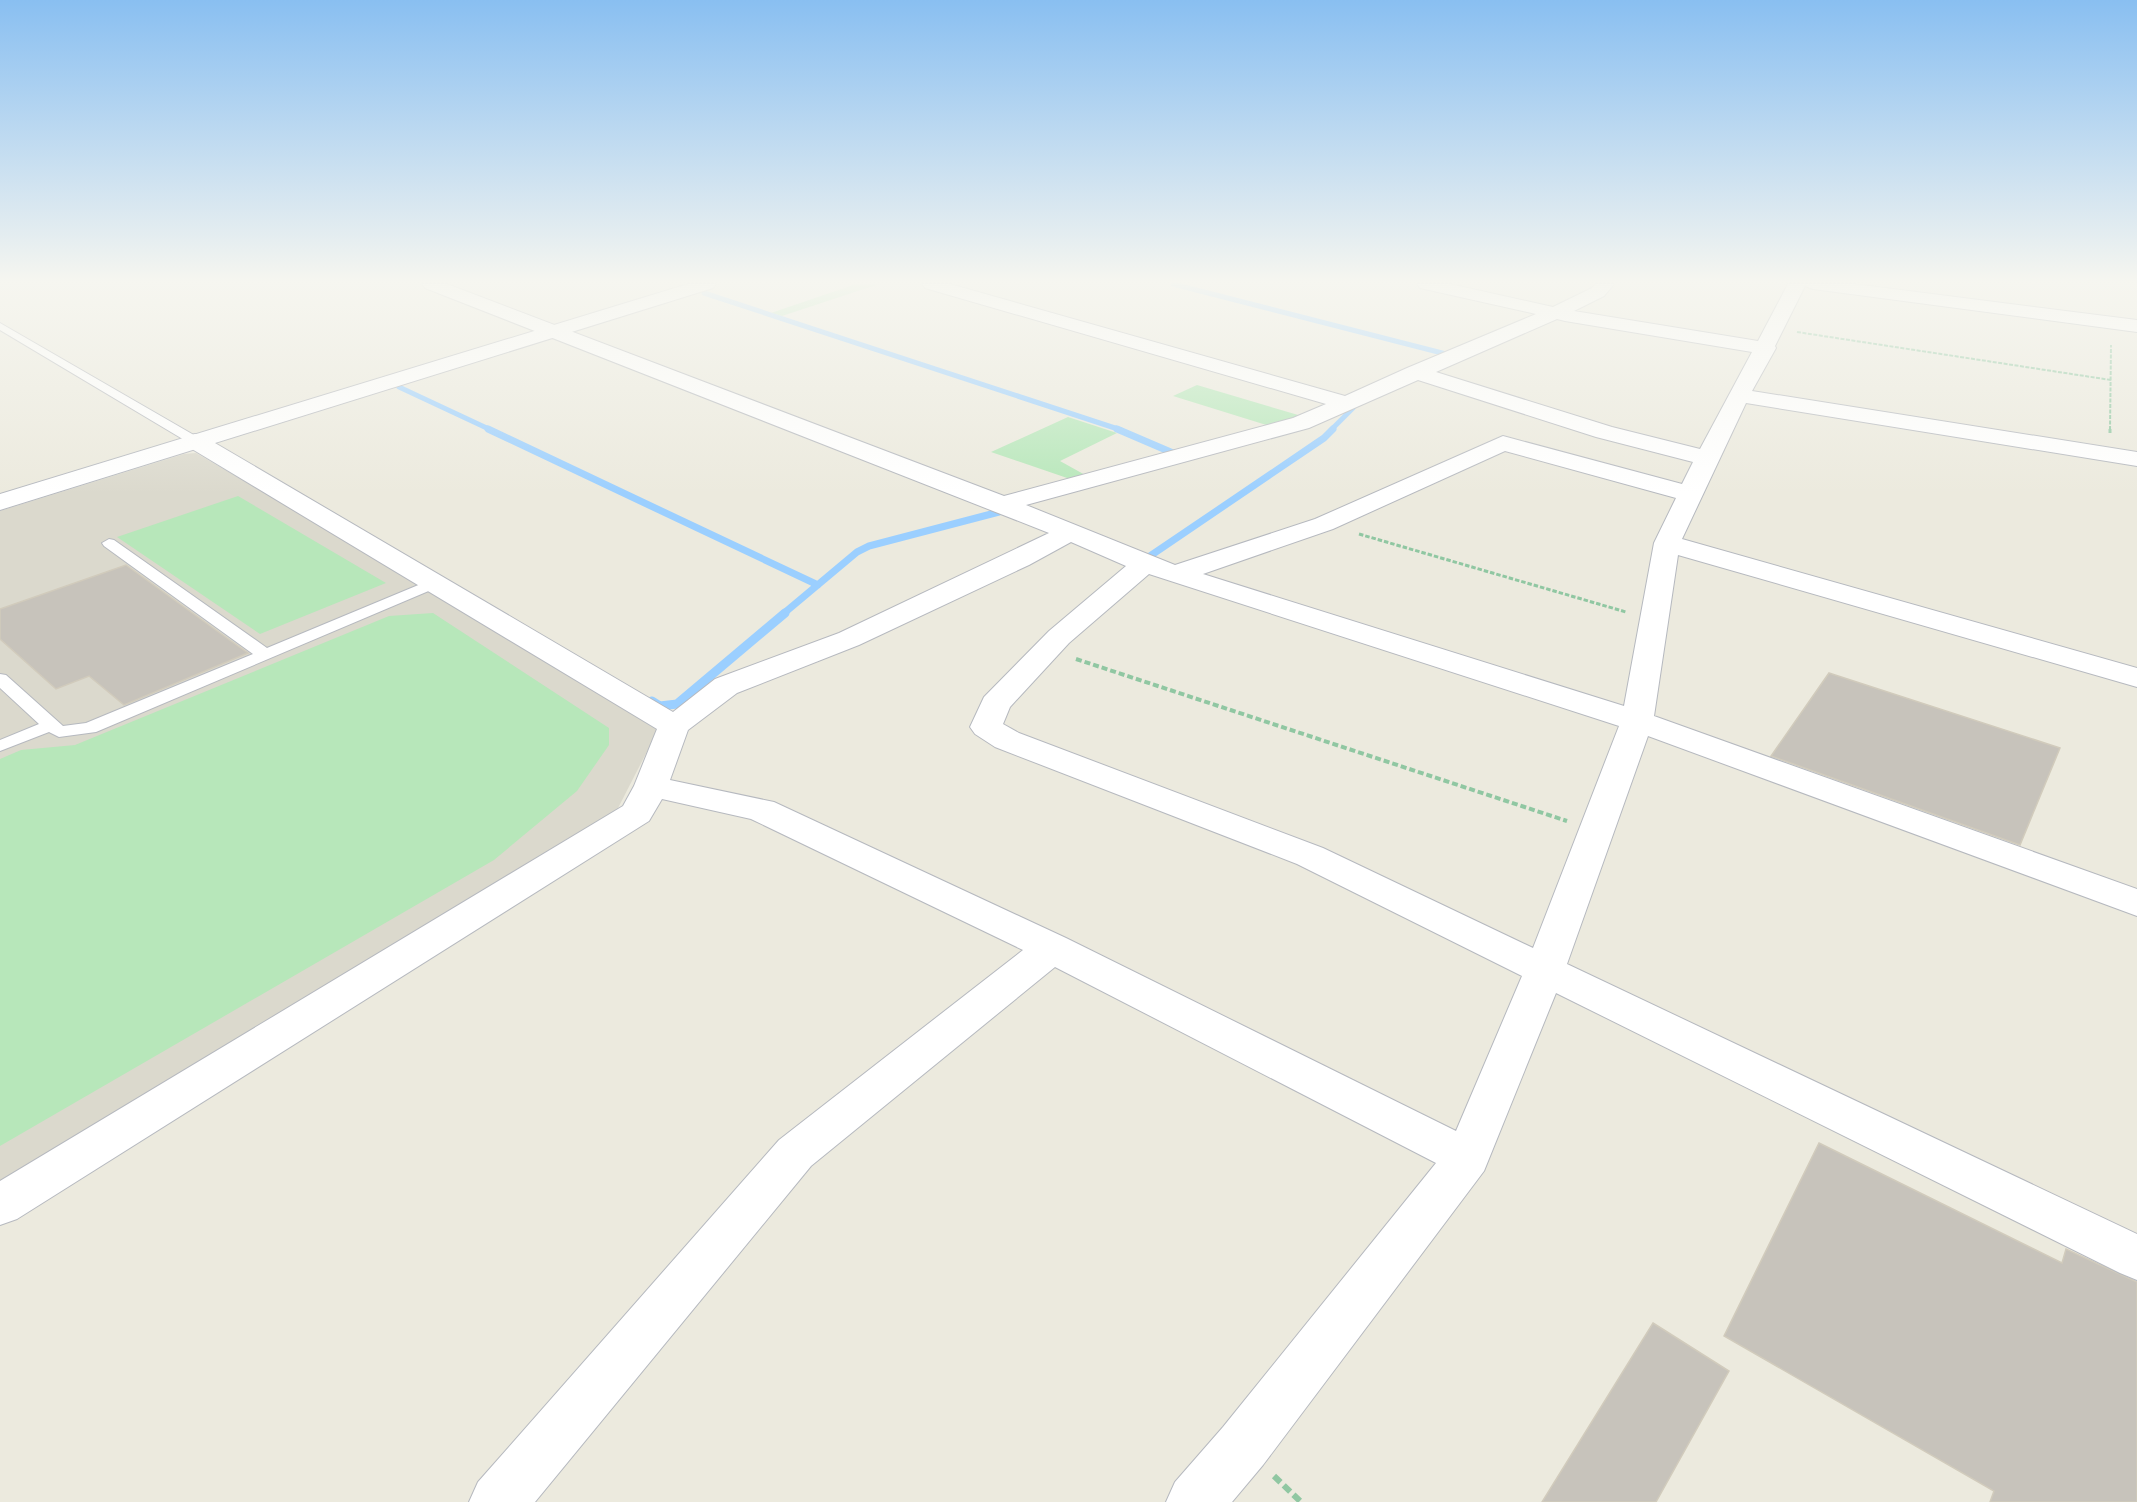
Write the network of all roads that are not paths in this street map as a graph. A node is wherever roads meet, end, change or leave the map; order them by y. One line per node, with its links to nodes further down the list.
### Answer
1 (48, 354): 10 (lane)
2 (479, 354): 10 (street)
3 (615, 354): 15 (street)
4 (1175, 354): 9 (street)
5 (1457, 354): 7 (street)
6 (1763, 354): 8 (street)
7 (1414, 372): 9 (street); 11 (street)
8 (1741, 396): 11 (street); 12 (street)
9 (1348, 404): 15 (street)
10 (195, 441): 14 (street); 20 (street)
11 (1707, 458): 13 (street)
12 (2137, 459)
13 (1691, 494): 18 (street); 19 (street)
14 (0, 502)
15 (1002, 504): 16 (street)
16 (1071, 532): 19 (street); 26 (street)
17 (109, 543): 21 (lane)
18 (1667, 543): 22 (street); 24 (street)
19 (1160, 569): 24 (street); 31 (street)
20 (433, 584): 21 (lane); 26 (street)
21 (266, 655): 25 (lane)
22 (2137, 678)
23 (0, 679): 25 (lane)
24 (1637, 721): 29 (street); 31 (street)
25 (51, 725): 27 (lane)
26 (674, 726): 28 (street)
27 (0, 746)
28 (651, 786): 30 (street); 33 (street)
29 (2137, 903)
30 (1052, 948): 32 (street); 35 (street)
31 (1544, 972): 32 (street); 34 (street)
32 (1468, 1158): 36 (street)
33 (0, 1205)
34 (2137, 1258)
35 (498, 1502)
36 (1195, 1502)

